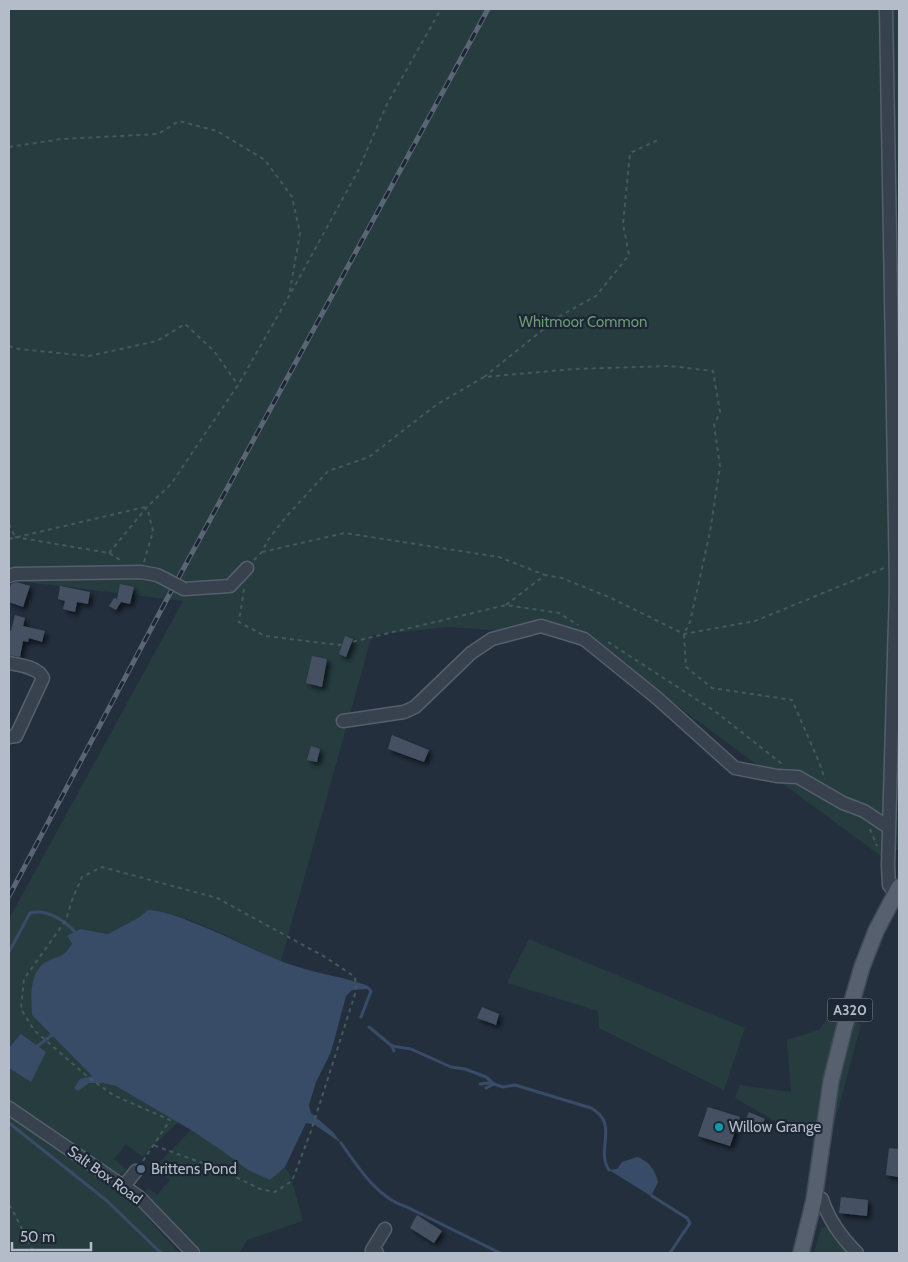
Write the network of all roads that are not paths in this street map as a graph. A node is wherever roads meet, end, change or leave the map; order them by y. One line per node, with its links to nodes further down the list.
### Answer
1 (886, 9): 7 (street)
2 (247, 568): 3 (street, bridge)
3 (9, 576)
4 (9, 663): 6 (street)
5 (343, 721): 7 (street)
6 (9, 737)
7 (888, 827): 8 (street)
8 (897, 890): 10 (main road, A320)
9 (9, 1108): 12 (street, Salt Box Road)
10 (823, 1141): 13 (main road, A320); 17 (main road, A320)
11 (136, 1171): 12 (street)
12 (124, 1186): 16 (street, Salt Box Road)
13 (822, 1199): 18 (main road, A320); 19 (street)
14 (385, 1229): 15 (street)
15 (373, 1252)
16 (193, 1253)
17 (801, 1253)
18 (809, 1253)
19 (857, 1253)

